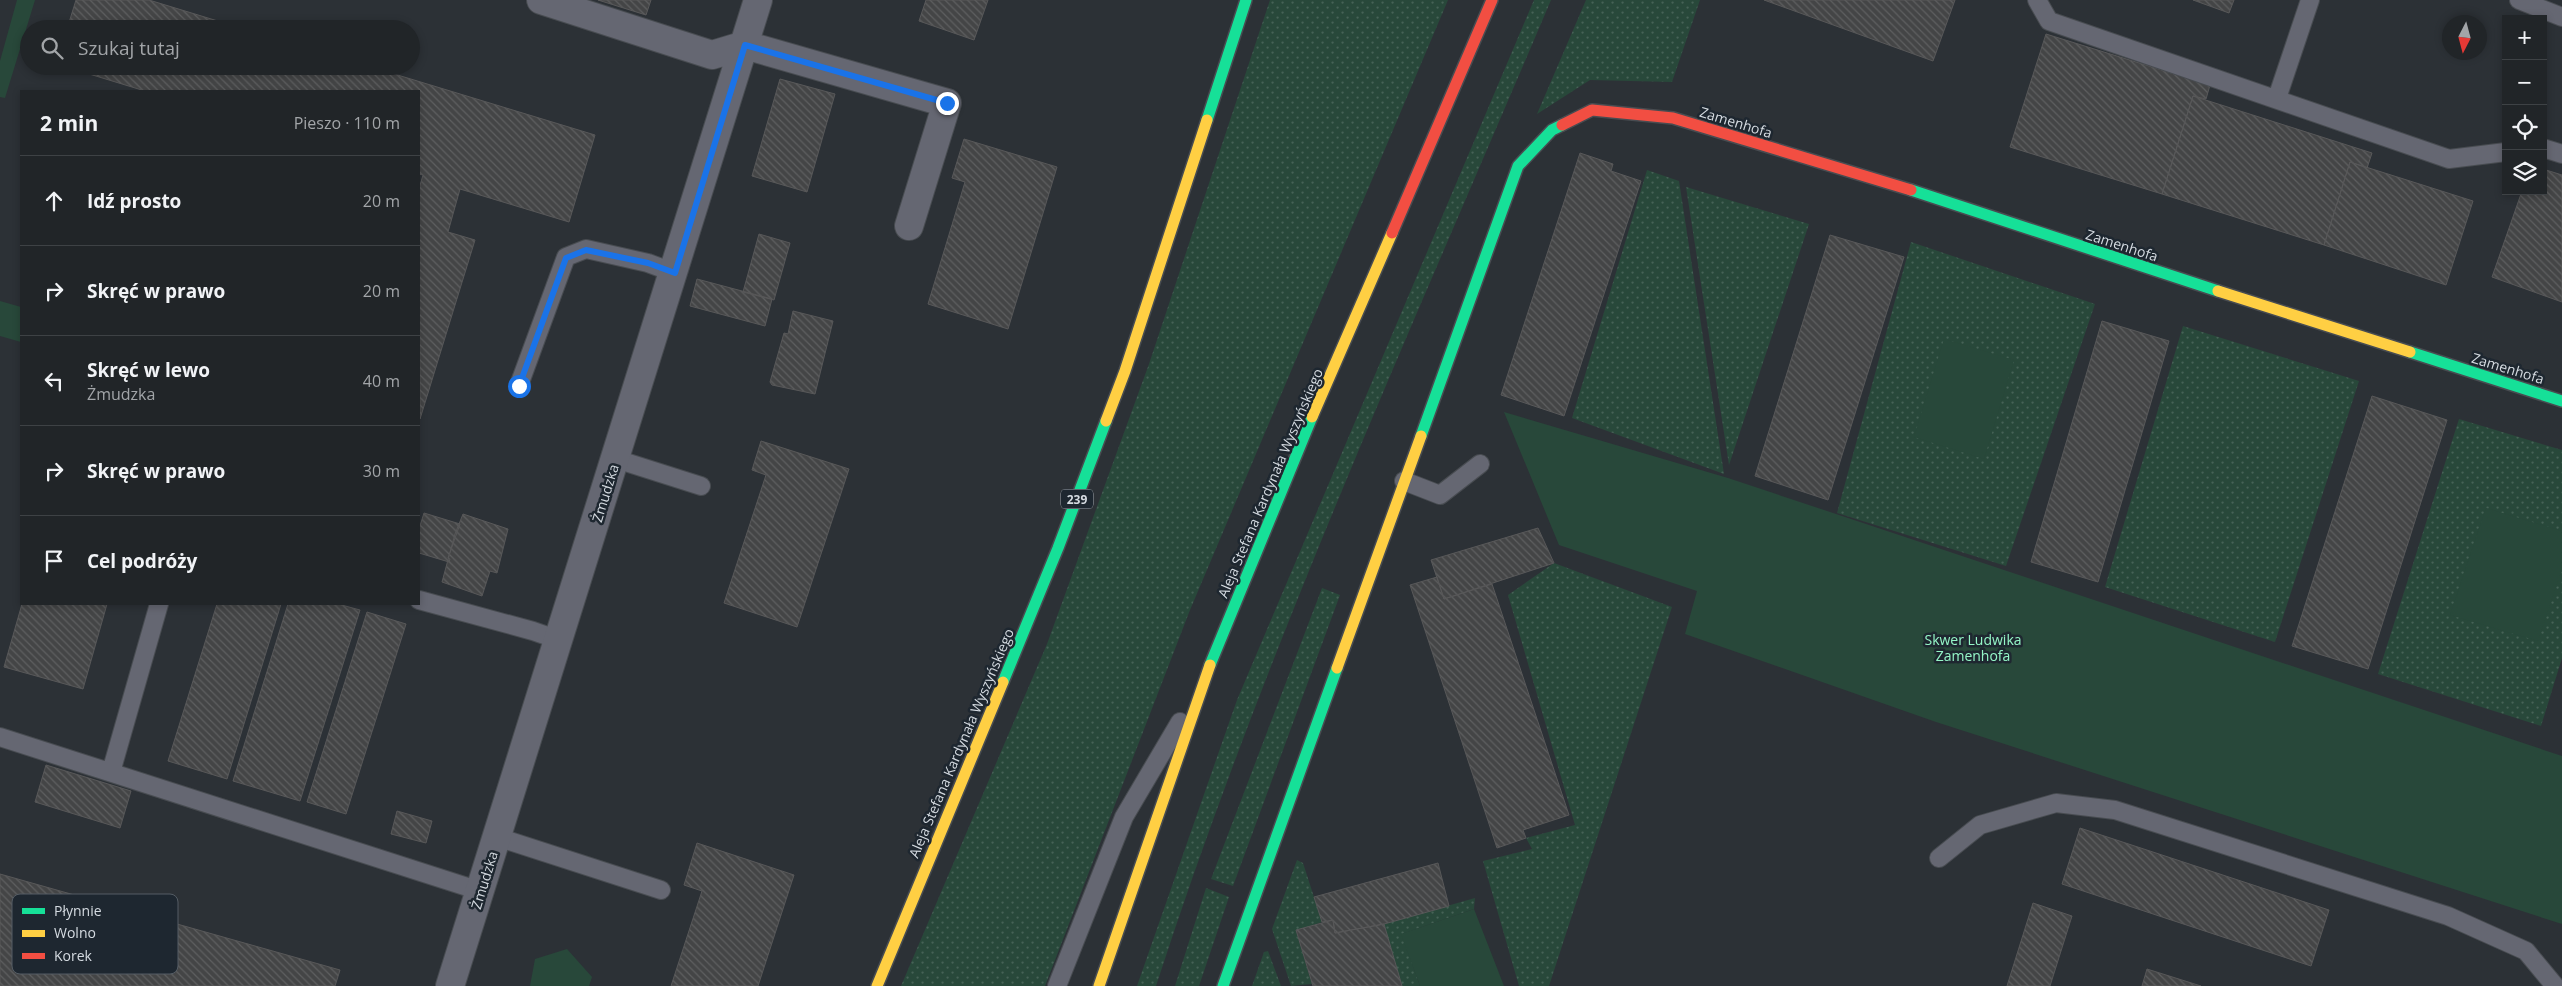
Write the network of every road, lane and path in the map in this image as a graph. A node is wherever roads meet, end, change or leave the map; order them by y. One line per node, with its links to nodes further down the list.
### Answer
1 (541, 0): 9 (street)
2 (758, 0): 9 (street, Żmudzka)
3 (1246, 0): 33 (main road, Aleja Stefana Kardynała Wyszyńskiego / 239)
4 (1492, 0): 25 (main road, Aleja Stefana Kardynała Wyszyńskiego)
5 (2037, 0): 10 (lane)
6 (2310, 0): 10 (lane)
7 (2519, 0): 8 (lane)
8 (2562, 17)
9 (745, 45): 14 (street); 15 (street, Żmudzka)
10 (2277, 98): 12 (lane)
11 (2547, 149): 13 (lane)
12 (2502, 152)
13 (2562, 154)
14 (909, 226)
15 (675, 273): 16 (lane); 18 (street, Żmudzka)
16 (519, 386)
17 (2562, 401): 20 (main road, Zamenhofa)
18 (616, 459): 21 (lane); 24 (street, Żmudzka)
19 (1480, 464): 20 (lane)
20 (1404, 480): 36 (main road, Zamenhofa)
21 (701, 486)
22 (420, 600): 24 (lane)
23 (159, 605): 27 (lane)
24 (559, 640): 28 (street, Żmudzka)
25 (1204, 682): 34 (lane); 35 (main road, Aleja Stefana Kardynała Wyszyńskiego)
26 (0, 737): 27 (lane)
27 (111, 772): 31 (lane)
28 (497, 837): 30 (lane); 31 (street, Żmudzka)
29 (1939, 858): 37 (lane)
30 (660, 890)
31 (480, 891): 32 (street, Żmudzka)
32 (450, 986)
33 (877, 986)
34 (1057, 986)
35 (1099, 986)
36 (1223, 986)
37 (2555, 986)

